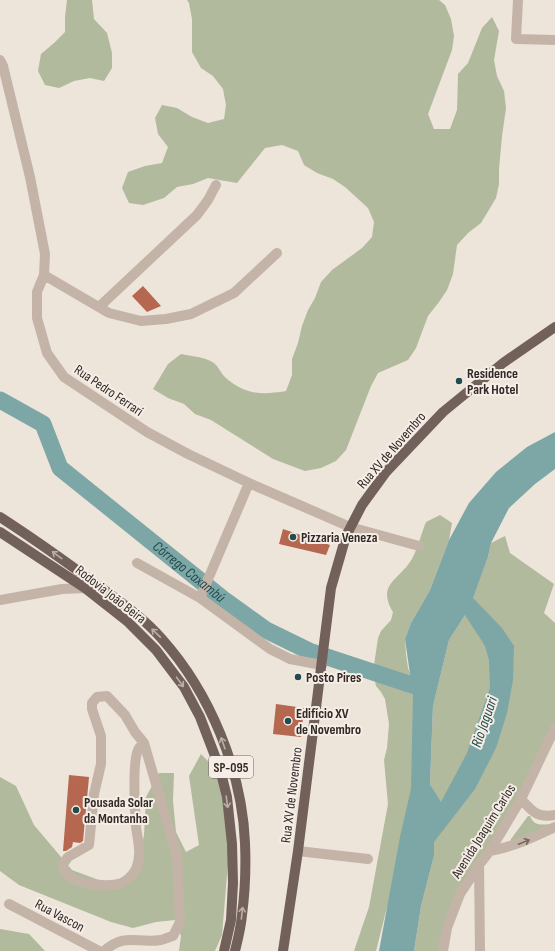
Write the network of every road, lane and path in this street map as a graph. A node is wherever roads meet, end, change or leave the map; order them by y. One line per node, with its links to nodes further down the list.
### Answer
1 (518, 0): 2 (street)
2 (555, 40)
3 (0, 60): 6 (street, Rua Pedro Ferrari)
4 (216, 185): 7 (street)
5 (277, 253): 7 (street)
6 (44, 276): 7 (street); 9 (street, Rua Pedro Ferrari)
7 (99, 307)
8 (555, 327): 11 (main road, Rua XV de Novembro)
9 (249, 483): 11 (street, Rua Pedro Ferrari); 16 (street)
10 (0, 517): 32 (main road, Rodovia João Beira / SP-095, one-way to 10)
11 (350, 527): 13 (street, Rua Pedro Ferrari); 18 (main road, Rua XV de Novembro)
12 (0, 532): 15 (main road, Rodovia João Beira / SP-095)
13 (419, 546)
14 (137, 563): 16 (street)
15 (85, 588): 17 (street); 31 (main road, Rodovia João Beira / SP-095, one-way to 31)
16 (201, 595): 18 (street)
17 (0, 600)
18 (322, 664): 24 (main road, Rua XV de Novembro)
19 (555, 728): 21 (street, Avenida Joaquim Carlos)
20 (144, 743): 20 (street); 30 (street)
21 (521, 799): 22 (street); 25 (street, Avenida Joaquim Carlos)
22 (555, 815)
23 (555, 827): 25 (street, one-way to 23)
24 (298, 851): 26 (street); 33 (main road, Rua XV de Novembro)
25 (490, 851): 27 (street, Avenida Joaquim Carlos)
26 (368, 859)
27 (479, 865): 34 (street, Avenida Joaquim Carlos); 35 (street)
28 (9, 904): 29 (street, Rua Vascon)
29 (99, 951)
30 (104, 951)
31 (224, 951)
32 (235, 951)
33 (283, 951)
34 (443, 951)
35 (480, 951)

